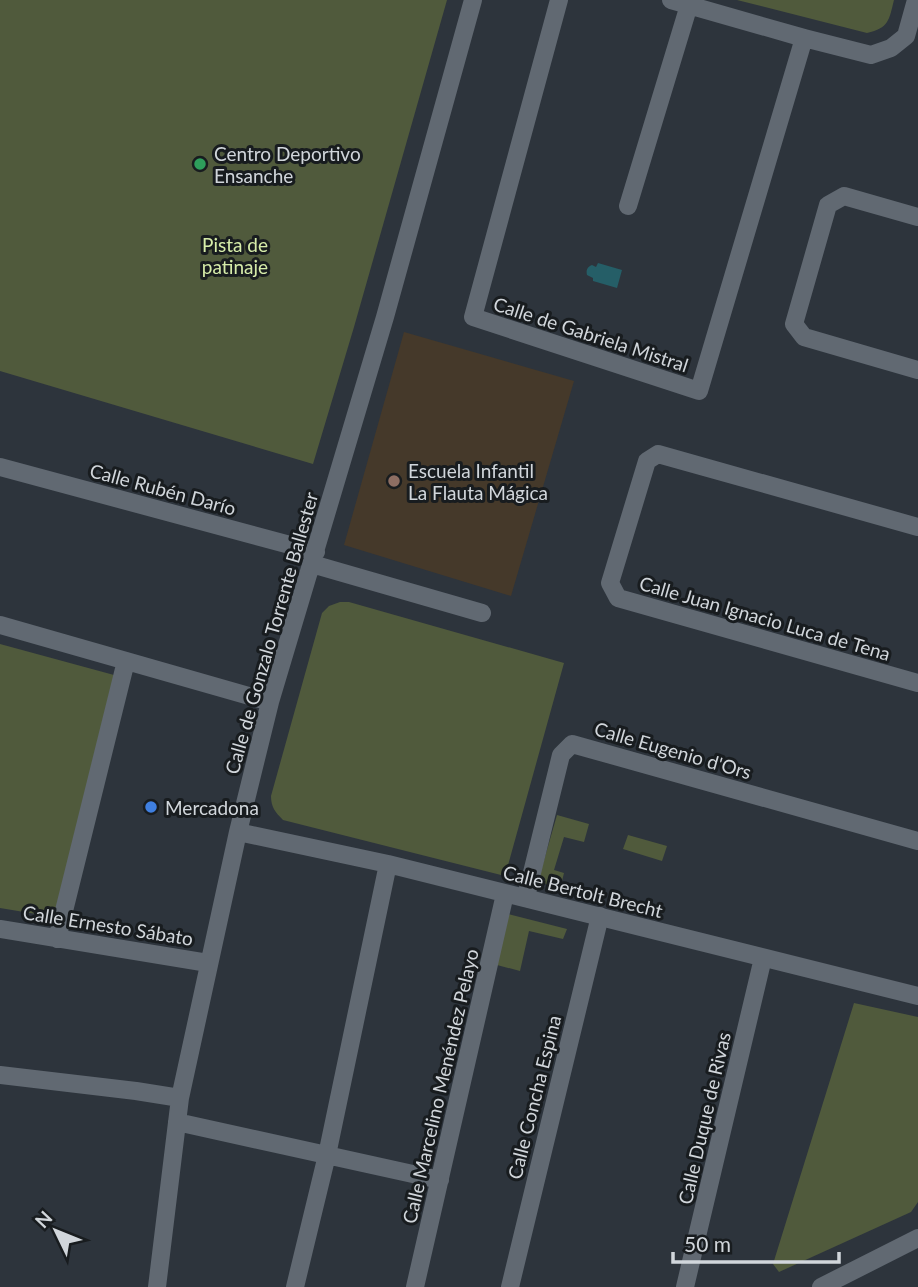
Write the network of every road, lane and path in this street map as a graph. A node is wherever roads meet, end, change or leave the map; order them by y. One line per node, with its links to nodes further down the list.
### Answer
1 (473, 0): 12 (street, Calle de Gonzalo Torrente Ballester)
2 (559, 0): 6 (street, Calle de Gabriela Mistral)
3 (671, 0): 5 (street)
4 (916, 4): 6 (street)
5 (689, 5): 6 (street); 7 (street)
6 (804, 38)
7 (628, 206)
8 (918, 217): 9 (street)
9 (918, 370)
10 (0, 467): 12 (street, Calle Rubén Darío)
11 (918, 527): 16 (street, Calle Juan Ignacio Luca de Tena)
12 (314, 558): 13 (street, Calle Rubén Darío); 17 (street, Calle de Gonzalo Torrente Ballester)
13 (482, 613)
14 (0, 625): 15 (street)
15 (126, 661): 17 (street); 25 (street)
16 (918, 683)
17 (270, 702): 18 (street, Calle de Gonzalo Torrente Ballester)
18 (238, 832): 20 (street, Calle Bertolt Brecht); 27 (street, Calle de Gonzalo Torrente Ballester)
19 (918, 841): 22 (street, Calle Eugenio d'Ors)
20 (388, 864): 21 (street, Calle Bertolt Brecht); 32 (street)
21 (505, 894): 22 (street, Calle Bertolt Brecht); 33 (street, Calle Marcelino Menéndez Pelayo)
22 (526, 898): 23 (street, Calle Bertolt Brecht)
23 (600, 916): 26 (street, Calle Bertolt Brecht); 38 (street, Calle Concha Espina)
24 (0, 929): 25 (street, Calle Ernesto Sábato)
25 (57, 939): 27 (street, Calle Ernesto Sábato)
26 (764, 958): 28 (street, Calle Bertolt Brecht); 39 (street, Calle Duque de Rivas)
27 (208, 963): 30 (street, Calle de Gonzalo Torrente Ballester)
28 (918, 996)
29 (0, 1075): 30 (street)
30 (180, 1098): 31 (street, Calle de Gonzalo Torrente Ballester)
31 (177, 1122): 32 (street); 35 (street, Calle de Gonzalo Torrente Ballester)
32 (327, 1155): 33 (street); 36 (street)
33 (440, 1180): 37 (street, Calle Marcelino Menéndez Pelayo)
34 (918, 1238): 40 (street)
35 (157, 1287)
36 (295, 1287)
37 (415, 1287)
38 (510, 1287)
39 (685, 1287)
40 (821, 1287)

